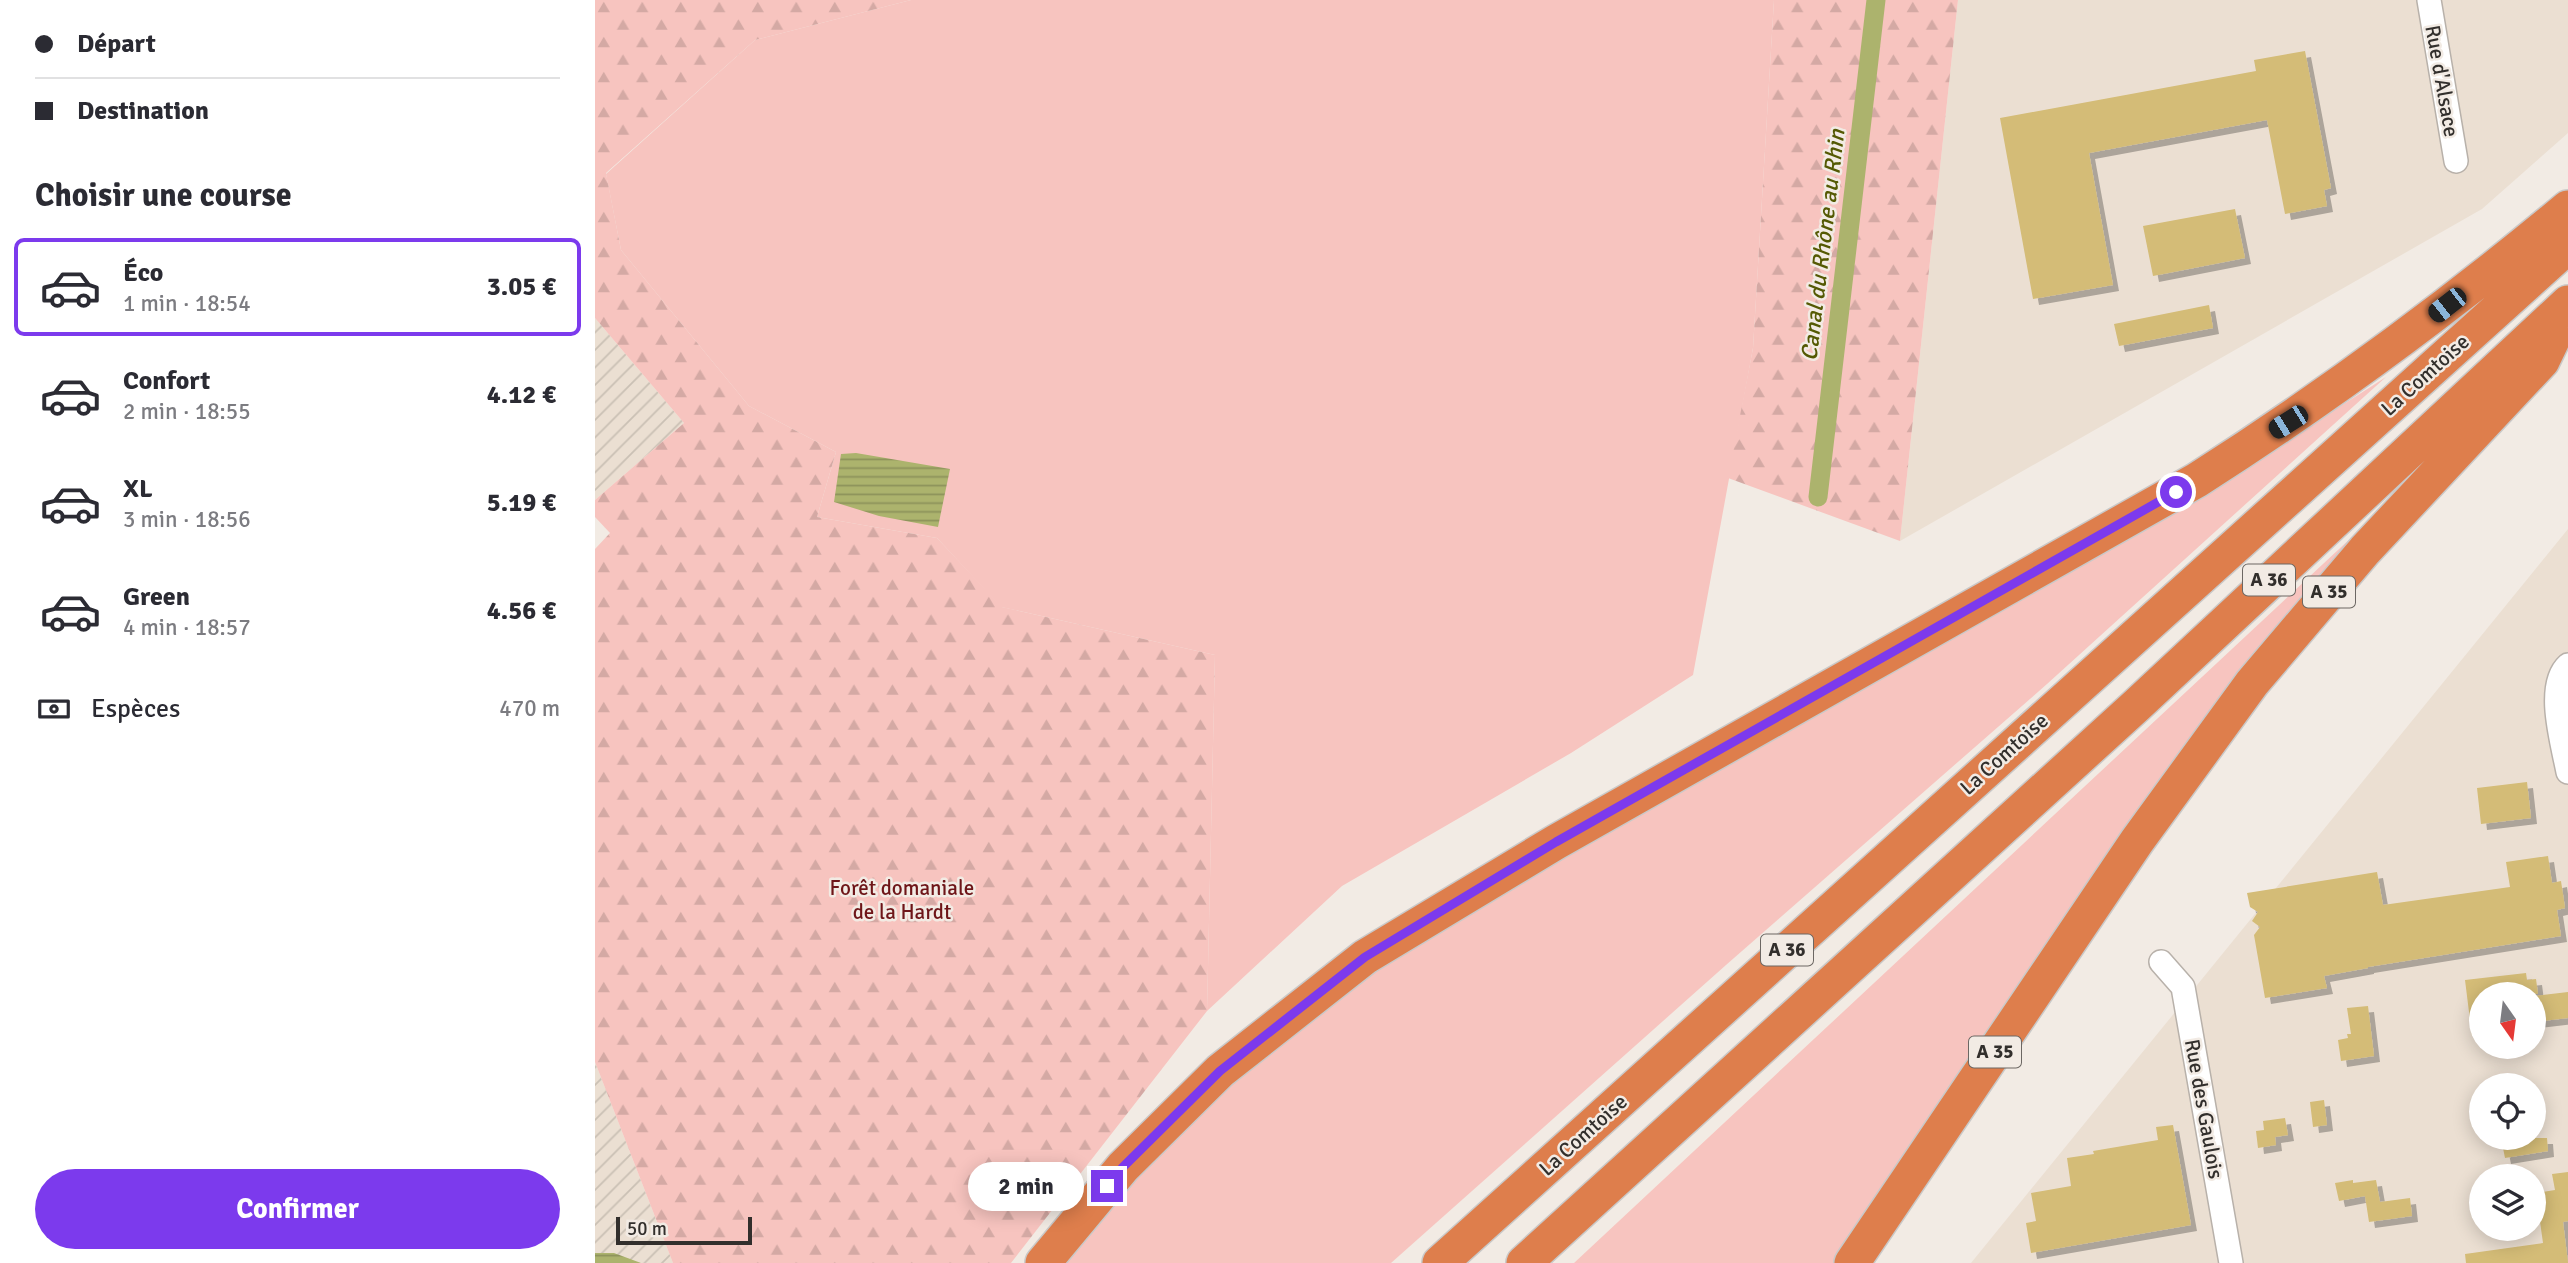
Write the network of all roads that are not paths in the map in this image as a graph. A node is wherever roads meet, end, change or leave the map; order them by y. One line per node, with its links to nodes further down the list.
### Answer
1 (2429, 0): 2 (street, Rue d'Alsace)
2 (2456, 161)
3 (2568, 208): 9 (highway)
4 (2568, 246): 10 (highway, La Comtoise / A 36)
5 (2568, 305): 11 (highway, La Comtoise / A 36); 12 (highway, A 35)
6 (2565, 668): 7 (street)
7 (2568, 772)
8 (2161, 962): 13 (street, Rue des Gaulois)
9 (1043, 1263)
10 (1440, 1263)
11 (1524, 1263)
12 (1852, 1263)
13 (2231, 1263)

